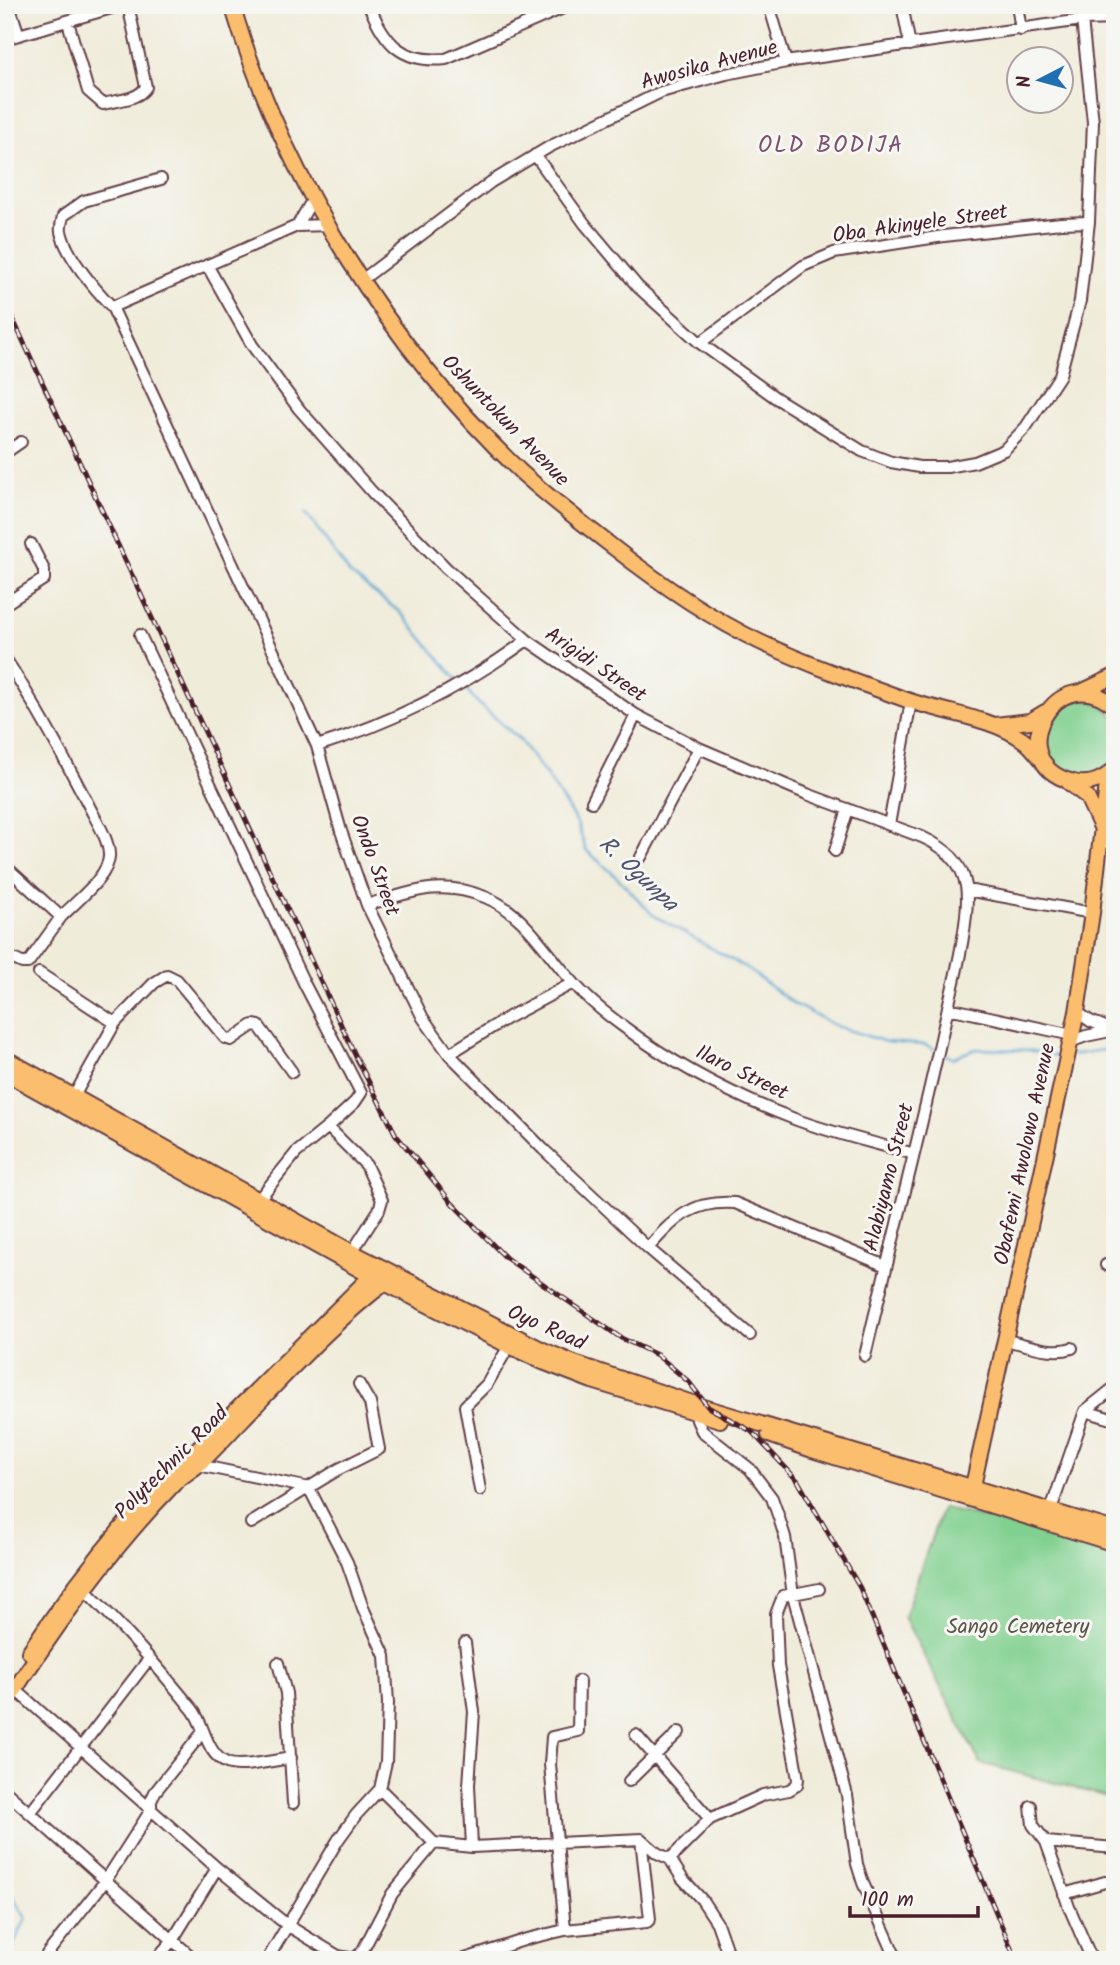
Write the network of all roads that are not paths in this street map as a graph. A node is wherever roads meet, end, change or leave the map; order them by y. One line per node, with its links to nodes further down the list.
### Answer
1 (9, 5): 14 (street)
2 (128, 5): 12 (street)
3 (232, 5): 20 (main road, Oshuntokun Avenue)
4 (369, 5): 5 (street)
5 (570, 5)
6 (769, 5): 17 (street)
7 (902, 5): 16 (street)
8 (1017, 5): 13 (street)
9 (115, 6): 12 (street)
10 (1115, 19): 11 (street, Awosika Avenue)
11 (1082, 20): 13 (street, Awosika Avenue); 21 (street)
12 (68, 22): 14 (street)
13 (1021, 30): 16 (street, Awosika Avenue)
14 (19, 35): 15 (street)
15 (5, 39)
16 (910, 45): 17 (street, Awosika Avenue)
17 (786, 62): 18 (street, Awosika Avenue)
18 (535, 155): 25 (street, Awosika Avenue); 27 (street)
19 (161, 179): 26 (street, Ondo Street)
20 (313, 199): 22 (main road, Oshuntokun Avenue); 23 (street)
21 (1089, 222): 27 (street, Oba Akinyele Street); 27 (street)
22 (328, 225): 23 (street); 25 (main road, Oshuntokun Avenue)
23 (297, 226): 24 (street)
24 (207, 265): 26 (street); 33 (street, Arigidi Street)
25 (363, 279): 37 (main road, Oshuntokun Avenue)
26 (112, 307): 42 (street, Ondo Street)
27 (699, 343)
28 (21, 442): 29 (street)
29 (5, 453)
30 (31, 544): 31 (street)
31 (5, 604)
32 (140, 635): 72 (street)
33 (527, 640): 40 (street, Arigidi Street); 42 (street)
34 (5, 658): 57 (street)
35 (1115, 676): 36 (main road)
36 (1080, 693): 38 (main road); 39 (main road, Oshuntokun Avenue)
37 (911, 701): 41 (main road, Oshuntokun Avenue); 49 (street)
38 (1115, 707)
39 (1046, 711): 41 (main road, Oshuntokun Avenue); 44 (main road)
40 (636, 715): 43 (street, Arigidi Street); 47 (street)
41 (994, 726): 44 (main road, Oshuntokun Avenue)
42 (317, 746): 55 (street, Ondo Street)
43 (699, 748): 48 (street, Arigidi Street); 52 (street)
44 (1046, 765): 46 (main road, Oshuntokun Avenue)
45 (1111, 772): 46 (main road); 50 (main road, Obafemi Awolowo Avenue)
46 (1058, 776): 50 (main road)
47 (592, 802)
48 (848, 809): 49 (street, Arigidi Street); 51 (street)
49 (889, 825): 54 (street, Arigidi Street)
50 (1105, 838): 56 (main road, Obafemi Awolowo Avenue)
51 (835, 851)
52 (641, 857)
53 (5, 866): 57 (street)
54 (967, 890): 56 (street); 61 (street, Arigidi Street)
55 (367, 905): 60 (street, Ilaro Street); 66 (street, Ondo Street)
56 (1092, 913): 62 (main road, Obafemi Awolowo Avenue)
57 (61, 916): 58 (street)
58 (5, 955)
59 (39, 973): 63 (street)
60 (573, 983): 66 (street); 73 (street, Ilaro Street)
61 (948, 1008): 65 (street); 73 (street, Alabiyamo Street)
62 (1077, 1012): 64 (street); 65 (main road, Obafemi Awolowo Avenue)
63 (115, 1023): 68 (street); 71 (street)
64 (1114, 1030): 65 (street)
65 (1069, 1048): 82 (main road, Obafemi Awolowo Avenue)
66 (449, 1054): 75 (street, Ondo Street)
67 (5, 1058): 70 (main road, Oyo Road)
68 (292, 1072)
69 (5, 1073): 70 (main road, Oyo Road)
70 (49, 1089): 71 (main road, Oyo Road); 76 (main road, Oyo Road)
71 (74, 1096): 74 (main road, Oyo Road)
72 (328, 1127): 74 (street); 76 (street)
73 (915, 1154): 77 (street, Alabiyamo Street)
74 (259, 1199): 76 (main road, Oyo Road)
75 (648, 1248): 77 (street); 81 (street, Ondo Street)
76 (348, 1256): 78 (main road, Oyo Road); 80 (main road)
77 (886, 1266): 85 (street, Alabiyamo Street)
78 (376, 1272): 79 (main road, Oyo Road); 80 (main road, Polytechnic Road)
79 (391, 1279): 83 (main road, Oyo Road); 86 (main road, Polytechnic Road); 89 (main road, Oyo Road)
80 (352, 1294): 86 (main road, Polytechnic Road)
81 (750, 1335)
82 (1006, 1340): 84 (street); 95 (main road, Obafemi Awolowo Avenue)
83 (509, 1346): 89 (main road, Oyo Road); 94 (street)
84 (1072, 1348)
85 (865, 1356)
86 (292, 1361): 92 (main road, Polytechnic Road); 107 (main road, Polytechnic Road)
87 (359, 1384): 93 (street)
88 (1115, 1387): 90 (street)
89 (699, 1410): 95 (main road, Oyo Road); 102 (street)
90 (1085, 1411): 91 (street); 96 (street)
91 (1115, 1420)
92 (198, 1465): 93 (street); 101 (main road, Polytechnic Road)
93 (309, 1488): 97 (street); 116 (street)
94 (480, 1490)
95 (972, 1493): 96 (main road, Oyo Road)
96 (1049, 1516): 98 (main road, Oyo Road); 99 (main road, Oyo Road)
97 (251, 1523)
98 (1115, 1530)
99 (1115, 1544)
100 (819, 1589): 102 (street)
101 (85, 1590): 104 (street); 107 (main road, Polytechnic Road)
102 (793, 1595): 122 (street); 143 (street)
103 (465, 1643): 127 (street)
104 (149, 1659): 110 (street); 112 (street)
105 (278, 1663): 114 (street)
106 (579, 1681): 126 (street)
107 (10, 1686): 108 (main road, Polytechnic Road); 112 (street)
108 (5, 1704)
109 (679, 1732): 113 (street)
110 (202, 1733): 114 (street); 120 (street)
111 (636, 1735): 113 (street)
112 (82, 1748): 120 (street); 121 (street)
113 (654, 1757): 115 (street); 122 (street)
114 (291, 1758): 118 (street)
115 (629, 1781)
116 (380, 1789): 125 (street); 134 (street)
117 (5, 1791): 121 (street)
118 (293, 1803)
119 (1031, 1806): 124 (street)
120 (151, 1810): 130 (street); 131 (street)
121 (30, 1813): 131 (street)
122 (710, 1819): 129 (street)
123 (640, 1839): 126 (street); 129 (street); 135 (street)
124 (1046, 1842): 128 (street); 133 (street)
125 (434, 1843): 127 (street); 134 (street)
126 (556, 1843): 127 (street); 135 (street)
127 (472, 1847)
128 (1115, 1848)
129 (670, 1859): 142 (street)
130 (217, 1868): 134 (street); 136 (street)
131 (106, 1880): 136 (street); 137 (street)
132 (1115, 1882): 133 (street)
133 (1064, 1894): 144 (street)
134 (287, 1925): 140 (street)
135 (565, 1930): 141 (street)
136 (172, 1941): 138 (street); 139 (street)
137 (47, 1954)
138 (155, 1960)
139 (195, 1960)
140 (267, 1960)
141 (462, 1960)
142 (730, 1960)
143 (897, 1960)
144 (1092, 1960)

